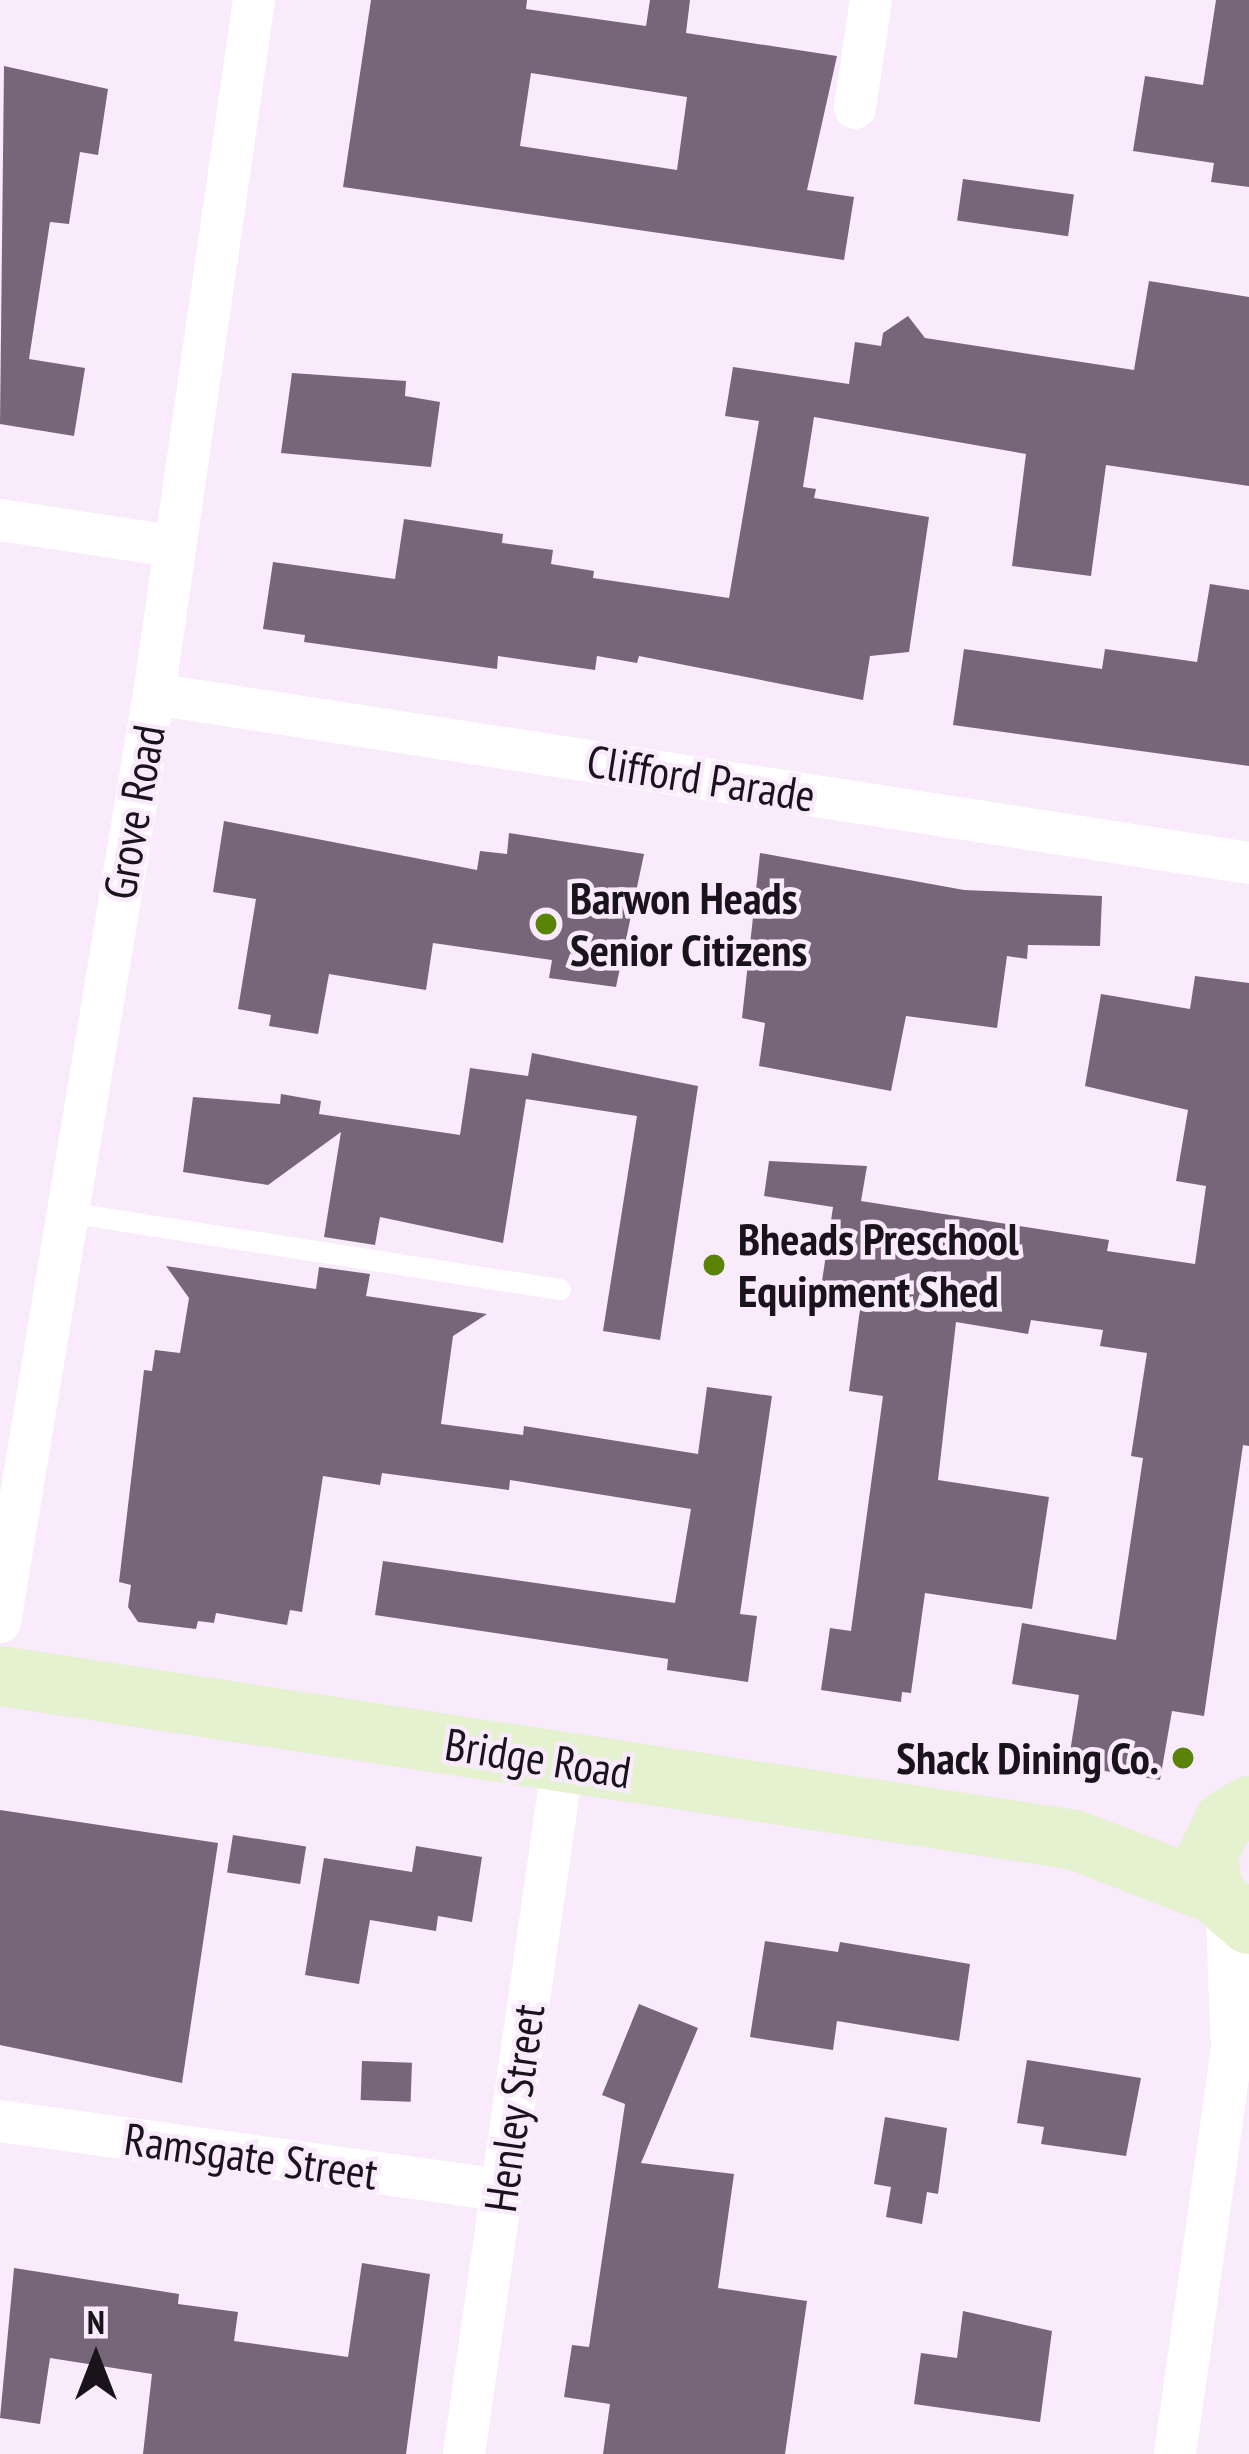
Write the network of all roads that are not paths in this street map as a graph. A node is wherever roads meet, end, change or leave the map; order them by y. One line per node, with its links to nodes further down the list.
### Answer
1 (254, 0): 5 (street, Grove Road)
2 (872, 0): 3 (street)
3 (855, 108)
4 (0, 520): 5 (street)
5 (172, 546): 6 (street, Grove Road)
6 (154, 694): 7 (street, Clifford Parade); 8 (street, Grove Road)
7 (1249, 862)
8 (67, 1212): 9 (lane); 10 (street, Grove Road)
9 (560, 1289)
10 (0, 1622)
11 (0, 1676): 12 (main road, Bridge Road)
12 (562, 1762): 14 (main road, Bridge Road); 19 (street, Henley Street)
13 (1238, 1806): 14 (main road, Bridge Road); 15 (main road)
14 (1076, 1840): 15 (main road, Bridge Road)
15 (1230, 1910): 17 (street)
16 (1249, 1998): 17 (street)
17 (1232, 2048): 21 (street)
18 (0, 2121): 19 (street, Ramsgate Street)
19 (502, 2190): 20 (street, Henley Street)
20 (464, 2454)
21 (1175, 2454)

